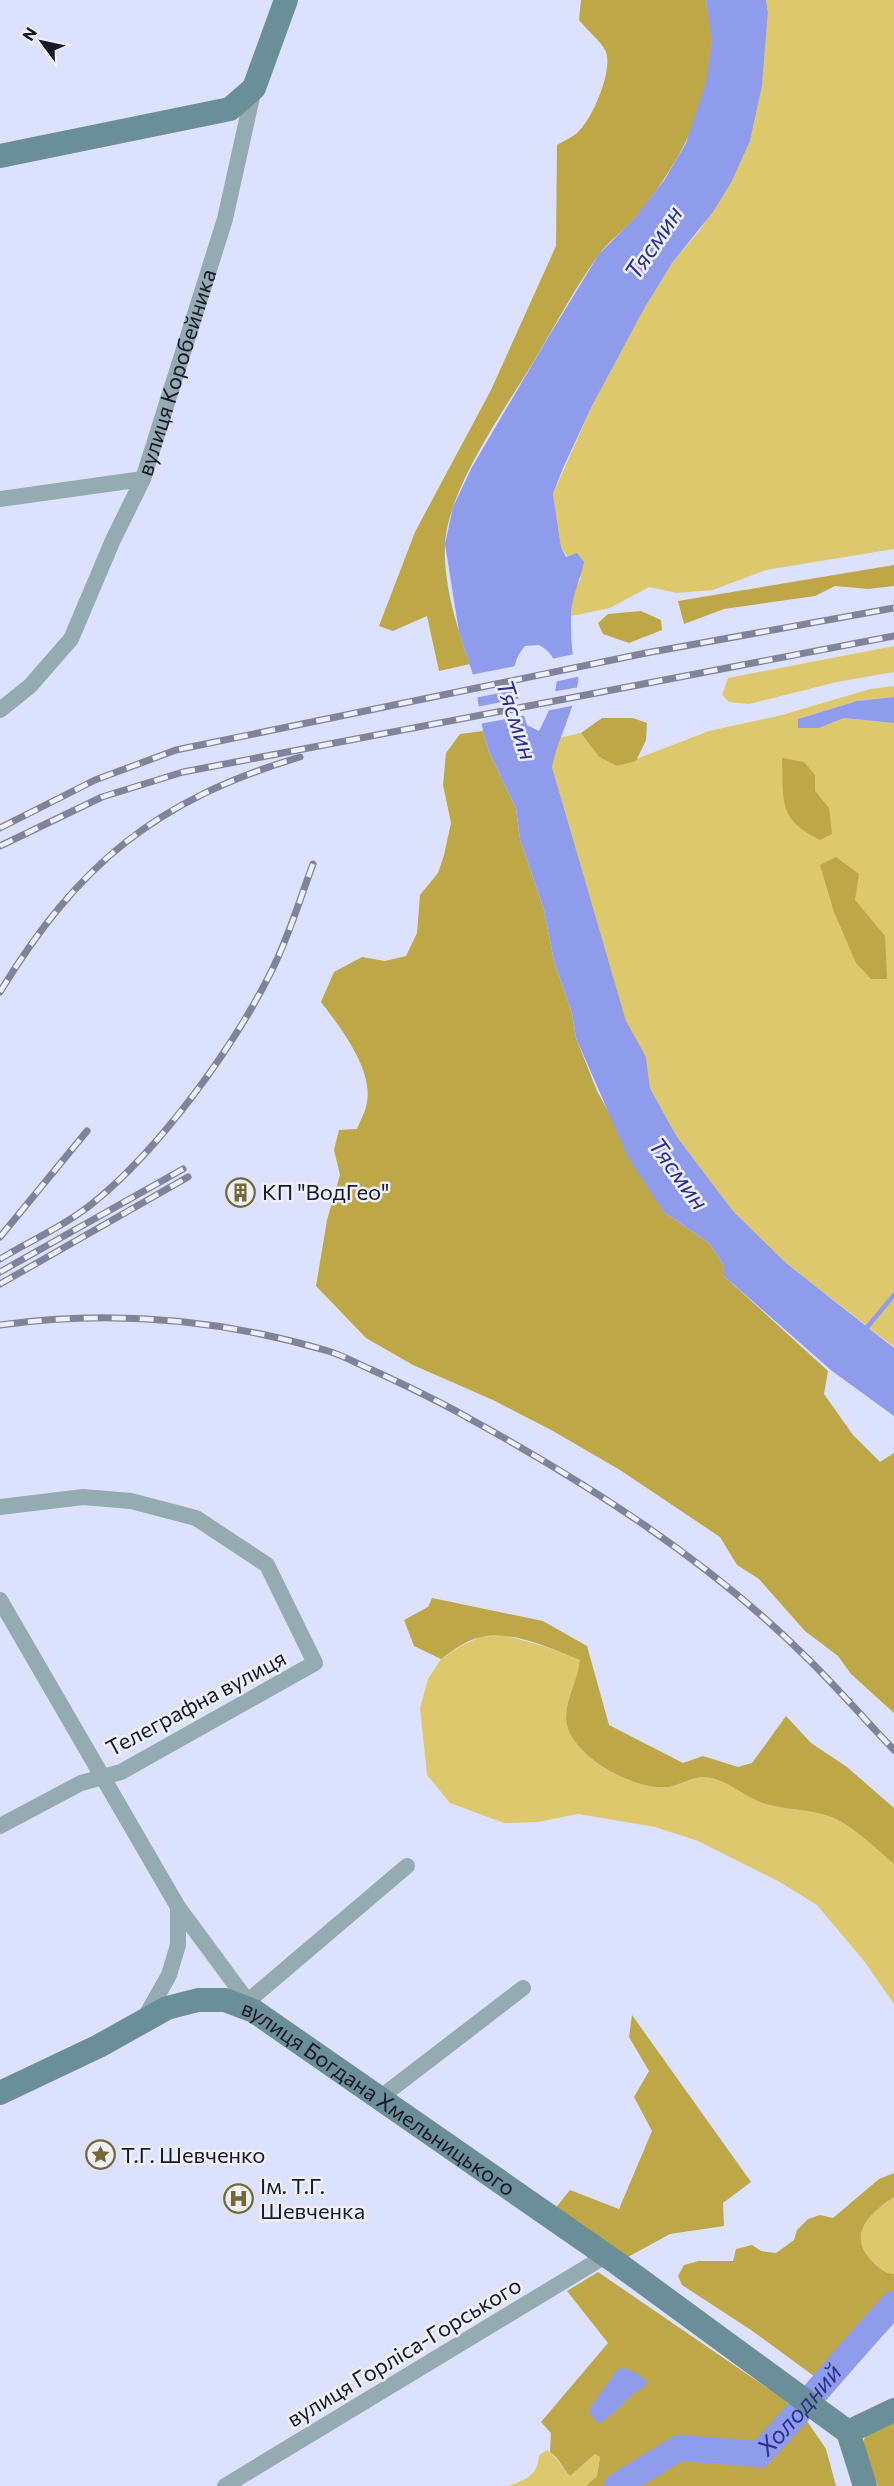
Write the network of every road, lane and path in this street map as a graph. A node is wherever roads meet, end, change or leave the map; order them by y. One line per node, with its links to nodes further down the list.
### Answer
1 (286, 0): 2 (main road, вулиця Коробейника)
2 (254, 88): 3 (main road); 4 (street, вулиця Коробейника)
3 (0, 156)
4 (143, 479): 5 (street); 6 (street, вулиця Коробейника)
5 (0, 499)
6 (0, 710)
7 (0, 1507): 9 (street, Телеграфна вулиця)
8 (0, 1600): 9 (street, вулиця Богдана Хмельницького)
9 (101, 1777): 10 (street, Телеграфна вулиця); 12 (street, вулиця Богдана Хмельницького)
10 (0, 1826)
11 (407, 1866): 14 (street)
12 (178, 1907): 14 (street, вулиця Богдана Хмельницького); 15 (street)
13 (523, 1988): 17 (street)
14 (251, 2006): 15 (main road); 17 (main road, вулиця Богдана Хмельницького)
15 (143, 2021): 16 (main road)
16 (0, 2093)
17 (381, 2097): 18 (main road, вулиця Богдана Хмельницького)
18 (607, 2255): 20 (main road, вулиця Богдана Хмельницького); 21 (street, вулиця Горліса-Горського)
19 (894, 2410): 20 (main road)
20 (848, 2432): 22 (main road)
21 (225, 2486)
22 (865, 2486)

